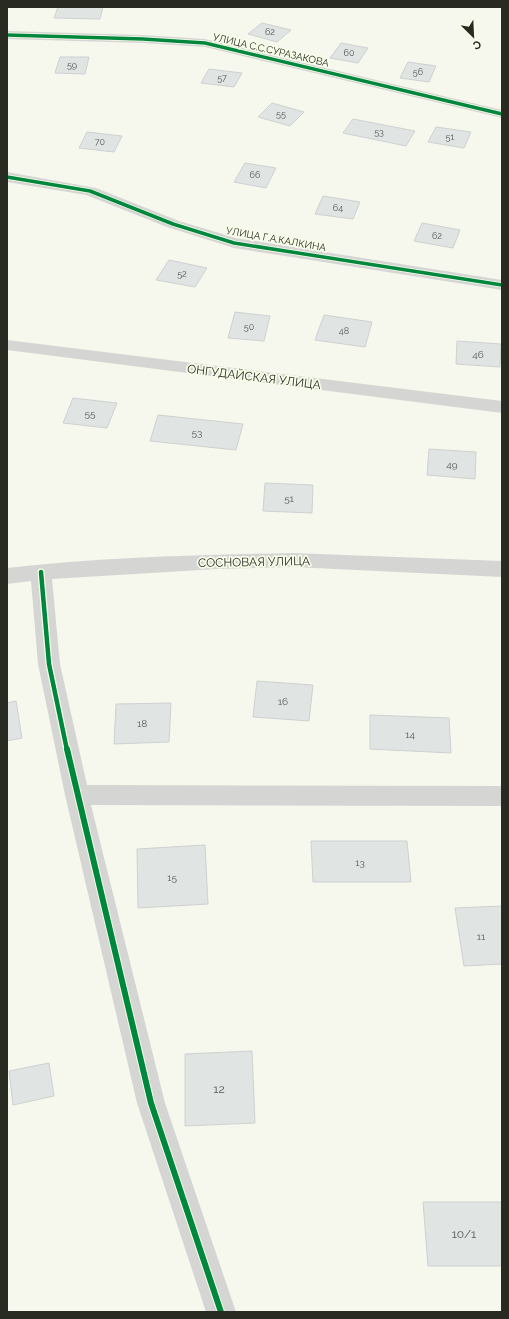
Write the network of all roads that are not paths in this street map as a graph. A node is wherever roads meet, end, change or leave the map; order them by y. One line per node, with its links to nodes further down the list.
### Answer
1 (7, 35): 2 (street, УЛИЦА С.С.СУРАЗАКОВА)
2 (502, 114)
3 (7, 177): 4 (street, УЛИЦА Г.А.КАЛКИНА)
4 (502, 285)
5 (7, 345): 6 (street, ОНГУДАЙСКАЯ УЛИЦА)
6 (502, 407)
7 (502, 569): 8 (street, СОСНОВАЯ УЛИЦА)
8 (41, 572): 9 (street, СОСНОВАЯ УЛИЦА); 10 (street)
9 (7, 576)
10 (77, 795): 11 (street); 12 (street)
11 (502, 796)
12 (221, 1312)

